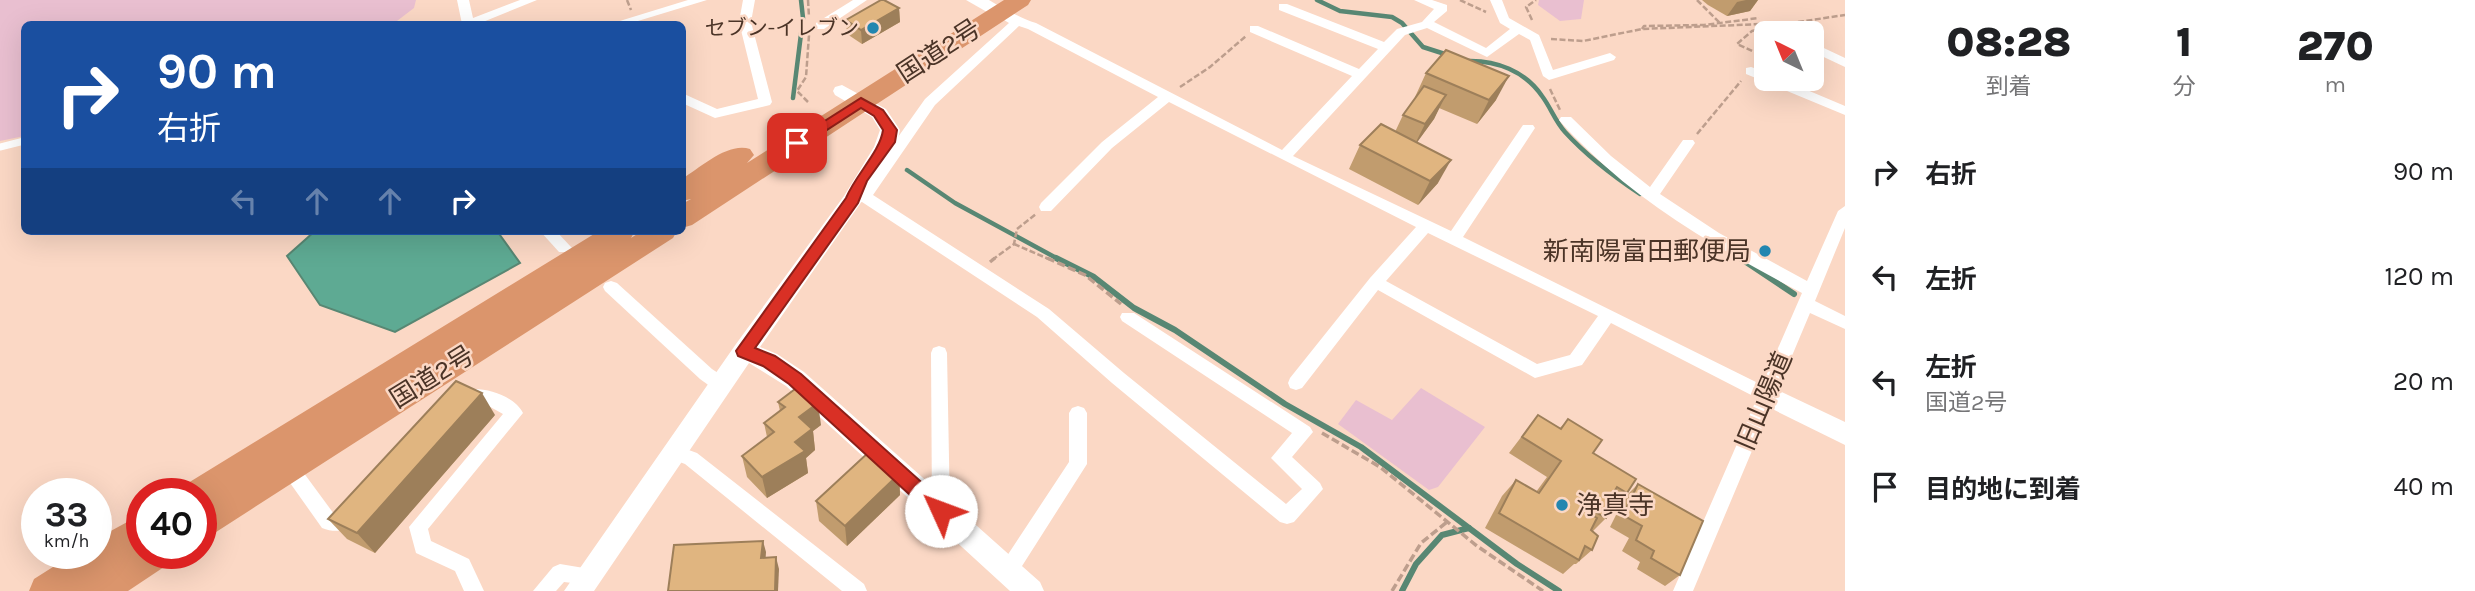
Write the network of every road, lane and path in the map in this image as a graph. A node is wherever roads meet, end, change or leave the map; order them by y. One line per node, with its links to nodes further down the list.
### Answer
1 (463, 0): 17 (street)
2 (531, 0): 18 (street)
3 (701, 0): 13 (street)
4 (749, 0): 43 (street)
5 (861, 0): 26 (street)
6 (1420, 0): 25 (street)
7 (1460, 0): 15 (path)
8 (1496, 0): 15 (street)
9 (1536, 0): 22 (path)
10 (1697, 0): 23 (path)
11 (997, 6): 41 (highway, 国道2号); 42 (street); 54 (street)
12 (1283, 7): 32 (street)
13 (662, 9): 19 (street); 20 (street)
14 (1845, 15): 21 (path)
15 (1502, 16): 28 (street)
16 (1759, 18): 23 (path)
17 (467, 21)
18 (476, 21)
19 (625, 21)
20 (665, 21)
21 (1803, 21)
22 (1534, 23)
23 (1720, 23): 29 (path)
24 (1754, 23): 29 (path)
25 (1428, 24): 28 (street); 32 (street)
26 (820, 26): 44 (path)
27 (1254, 29): 38 (street); 42 (path)
28 (1517, 29): 30 (street)
29 (1642, 29): 31 (path)
30 (1540, 36): 31 (path); 31 (path); 39 (street)
31 (1550, 39)
32 (1387, 48): 38 (street)
33 (1824, 52): 35 (street)
34 (1610, 57): 39 (street)
35 (1845, 63)
36 (1751, 71): 37 (street)
37 (1754, 72)
38 (1361, 75): 51 (street)
39 (1549, 76): 46 (path)
40 (1798, 91): 45 (street)
41 (851, 97): 52 (highway, 国道2号); 54 (street); 57 (highway, 国道2号)
42 (1167, 97): 51 (street); 55 (street)
43 (686, 99)
44 (808, 102)
45 (1845, 111)
46 (1566, 120): 53 (street)
47 (1528, 128): 62 (street)
48 (21, 142): 50 (lane)
49 (1688, 143): 53 (street)
50 (0, 147)
51 (1283, 157): 58 (street)
52 (686, 190)
53 (1652, 195): 67 (street)
54 (859, 197): 64 (street); 71 (street)
55 (1046, 207): 64 (path)
56 (1845, 211): 67 (street, 旧山陽道)
57 (686, 215)
58 (1427, 225): 62 (street); 65 (street)
59 (551, 235): 63 (street)
60 (615, 235): 81 (highway, 国道2号)
61 (657, 235): 80 (highway, 国道2号)
62 (1454, 239): 68 (street)
63 (565, 248)
64 (982, 271): 69 (street)
65 (1376, 282): 68 (street); 73 (street)
66 (611, 287): 74 (street)
67 (1809, 298): 70 (street); 75 (street, 旧山陽道)
68 (1608, 314): 75 (street)
69 (1128, 317)
70 (1845, 323)
71 (744, 351): 74 (street); 83 (street)
72 (939, 353): 83 (street)
73 (1296, 383)
74 (721, 384): 79 (street)
75 (1767, 395): 78 (street); 97 (street, 旧山陽道)
76 (452, 409): 92 (street)
77 (1078, 413): 88 (street)
78 (1845, 434)
79 (676, 453): 89 (street); 94 (street)
80 (289, 467): 82 (street); 84 (highway, 国道2号)
81 (217, 483)
82 (359, 504)
83 (941, 511): 88 (street)
84 (217, 513)
85 (1447, 522): 96 (path)
86 (126, 540): 90 (highway)
87 (130, 569): 91 (highway)
88 (1008, 571): 95 (street)
89 (584, 584): 93 (street)
90 (47, 591)
91 (97, 591)
92 (474, 591)
93 (543, 591)
94 (857, 591)
95 (1030, 591)
96 (1392, 591)
97 (1683, 591)

